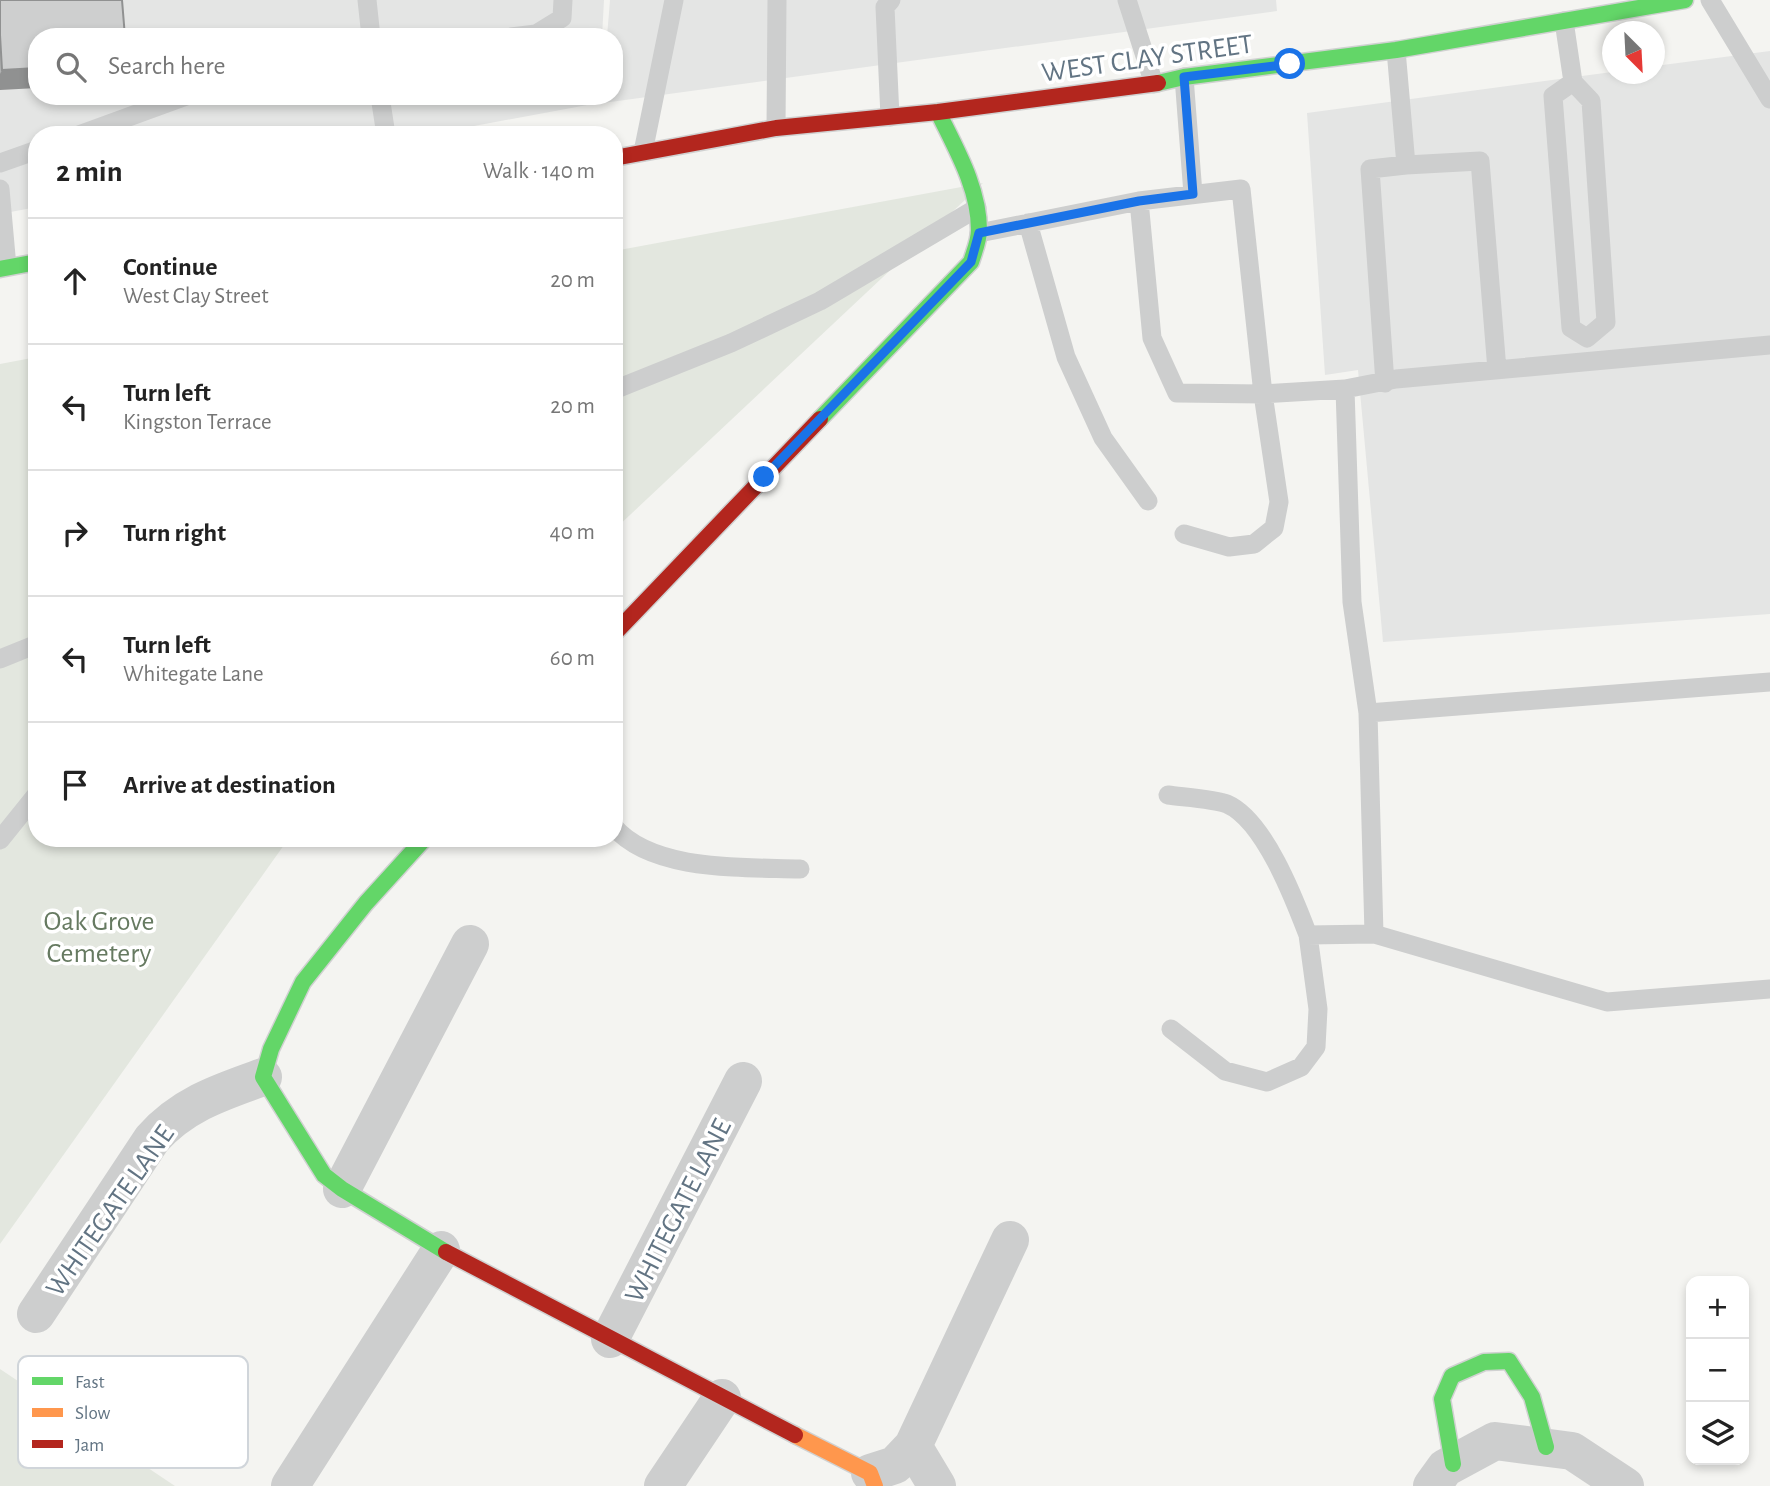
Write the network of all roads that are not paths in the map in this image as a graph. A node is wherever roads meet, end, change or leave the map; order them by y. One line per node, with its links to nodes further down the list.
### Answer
1 (367, 0): 10 (lane)
2 (563, 0): 11 (lane)
3 (674, 0): 24 (lane)
4 (777, 0): 23 (lane)
5 (891, 0): 20 (lane)
6 (1127, 0): 15 (lane)
7 (1685, 0): 9 (street, WEST CLAY STREET)
8 (1710, 0): 16 (lane)
9 (1564, 21): 12 (street, WEST CLAY STREET); 14 (lane)
10 (370, 28)
11 (545, 28)
12 (1396, 50): 13 (street, WEST CLAY STREET); 28 (lane)
13 (1184, 77): 15 (street, WEST CLAY STREET); 30 (lane)
14 (1573, 82): 37 (lane); 37 (lane)
15 (1154, 84): 19 (street, WEST CLAY STREET)
16 (1770, 99)
17 (161, 105): 21 (lane)
18 (381, 105): 22 (lane)
19 (938, 112): 20 (street, WEST CLAY STREET); 32 (street)
20 (890, 117): 23 (street, WEST CLAY STREET)
21 (104, 126)
22 (385, 126)
23 (776, 128): 24 (street, WEST CLAY STREET)
24 (643, 152): 26 (street, WEST CLAY STREET)
25 (28, 153): 27 (lane)
26 (623, 156)
27 (0, 163)
28 (1406, 165): 40 (lane); 41 (lane)
29 (0, 189): 36 (lane)
30 (1193, 194): 31 (lane); 44 (lane)
31 (1139, 201): 33 (lane); 44 (lane)
32 (977, 208): 34 (street); 42 (lane)
33 (1028, 223): 34 (lane); 45 (lane)
34 (979, 233): 47 (street)
35 (28, 264): 36 (street)
36 (4, 268)
37 (1587, 338): 39 (lane)
38 (1770, 345): 39 (lane)
39 (1588, 362): 40 (lane)
40 (1497, 370): 41 (lane)
41 (1385, 383): 43 (lane)
42 (623, 386)
43 (1345, 388): 44 (lane); 51 (lane)
44 (1263, 394): 46 (lane)
45 (1148, 501)
46 (1184, 534)
47 (623, 625)
48 (28, 648): 49 (lane)
49 (0, 659)
50 (1770, 682): 51 (lane)
51 (1368, 713): 59 (lane)
52 (1168, 795): 58 (lane)
53 (28, 805): 55 (lane)
54 (623, 834): 57 (lane)
55 (0, 840)
56 (417, 847): 63 (street)
57 (800, 869)
58 (1308, 934): 59 (lane); 62 (lane)
59 (1374, 934): 61 (lane)
60 (470, 944): 65 (street)
61 (1770, 989)
62 (1171, 1029)
63 (263, 1077): 65 (street); 68 (street, WHITEGATE LANE)
64 (743, 1081): 69 (street, WHITEGATE LANE)
65 (342, 1189): 67 (street)
66 (1010, 1240): 71 (street)
67 (440, 1250): 69 (street); 75 (street)
68 (36, 1314)
69 (610, 1339): 70 (street)
70 (722, 1398): 74 (street); 76 (street)
71 (912, 1446): 74 (street); 77 (street)
72 (1546, 1447): 73 (street); 73 (street); 78 (street)
73 (1442, 1475)
74 (872, 1480)
75 (290, 1486)
76 (663, 1486)
77 (937, 1486)
78 (1625, 1486)

